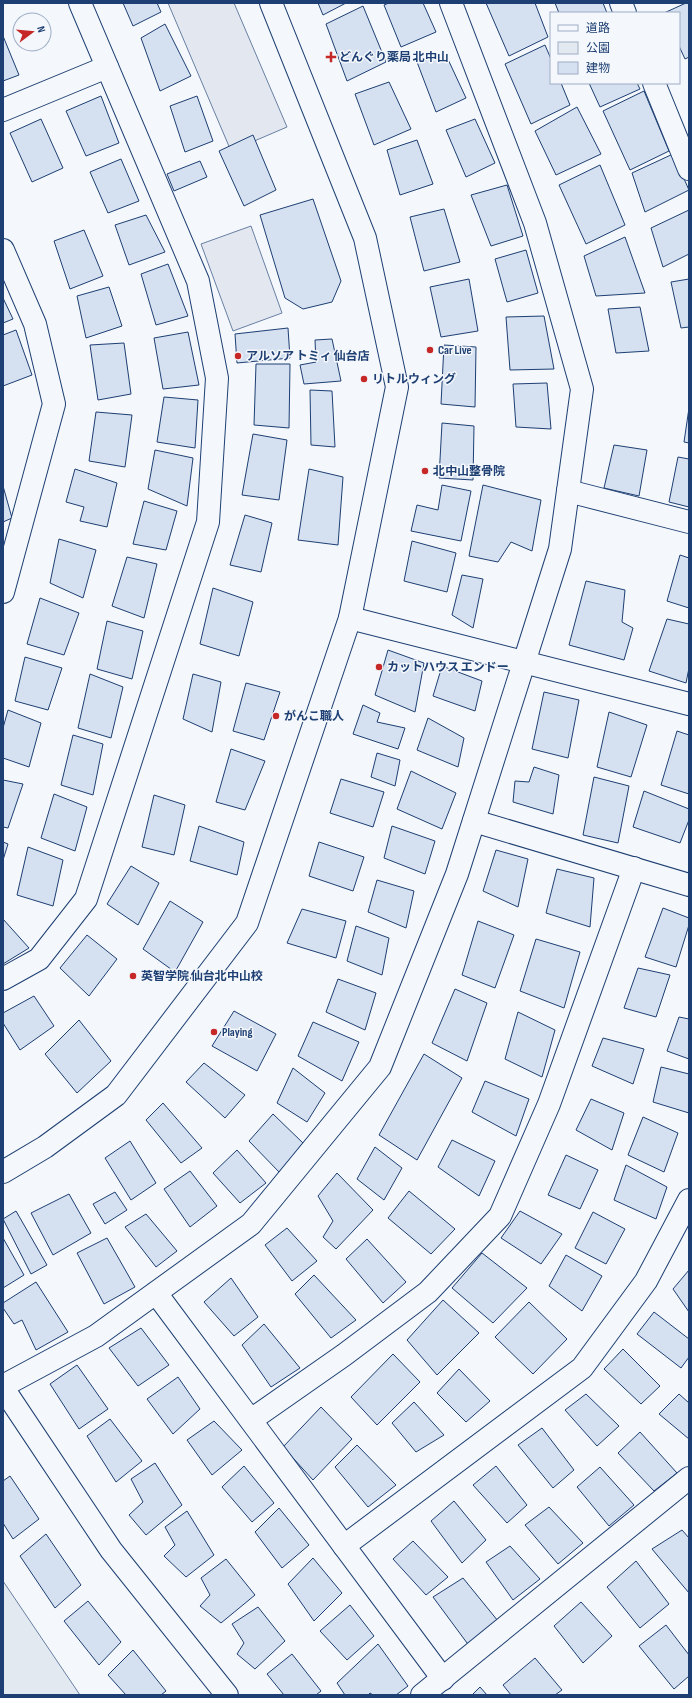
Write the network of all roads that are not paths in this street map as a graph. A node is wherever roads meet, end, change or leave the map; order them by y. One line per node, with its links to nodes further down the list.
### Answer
1 (80, 3): 4 (street)
2 (271, 3): 12 (street)
3 (451, 3): 9 (street)
4 (107, 67): 6 (street); 18 (street)
5 (654, 84): 7 (street)
6 (3, 110)
7 (689, 169)
8 (3, 250): 11 (street)
9 (568, 491): 10 (street); 13 (street)
10 (689, 522)
11 (3, 592)
12 (350, 618): 13 (street); 19 (street)
13 (524, 662): 14 (street); 15 (street)
14 (689, 704)
15 (474, 820): 16 (street); 21 (street)
16 (634, 868): 17 (street); 23 (street)
17 (689, 885)
18 (3, 979)
19 (3, 1172)
20 (689, 1200): 25 (street)
21 (156, 1293): 22 (street); 23 (street)
22 (3, 1387): 27 (street)
23 (251, 1420): 25 (street)
24 (689, 1478): 26 (street)
25 (344, 1546): 26 (street)
26 (443, 1679): 28 (street)
27 (227, 1695)
28 (422, 1695)

